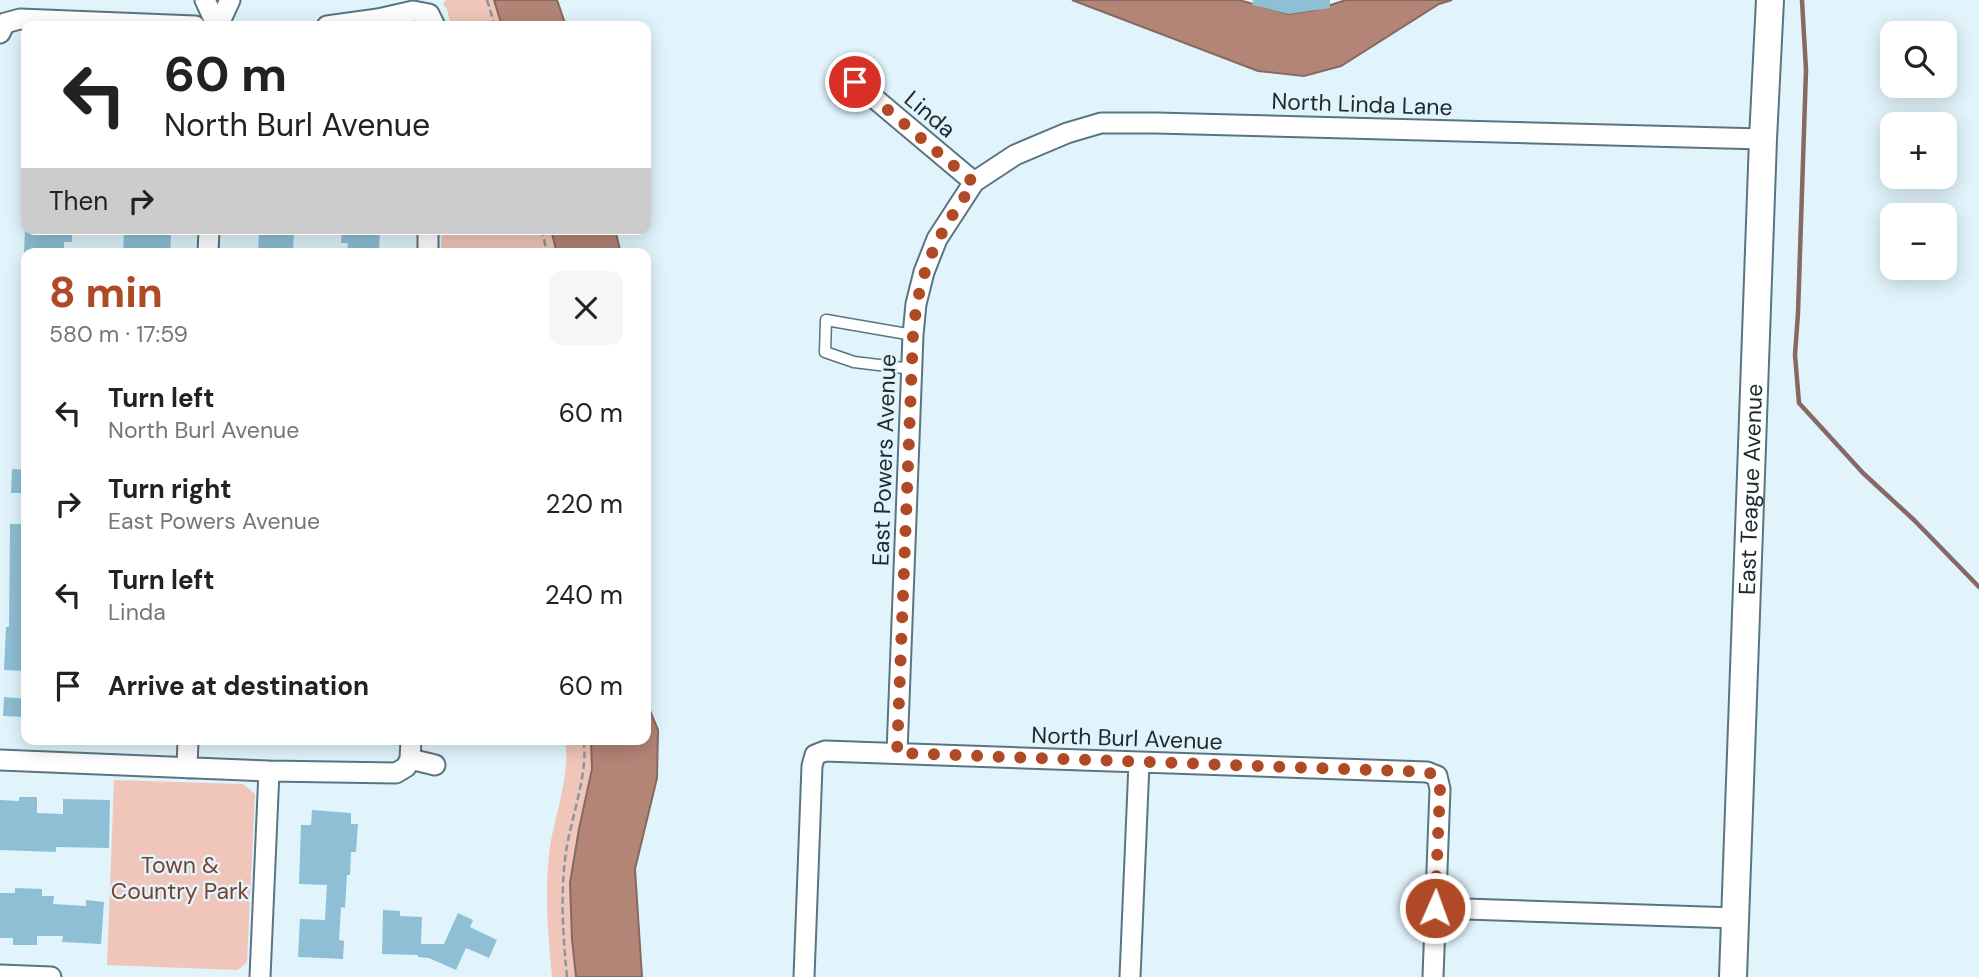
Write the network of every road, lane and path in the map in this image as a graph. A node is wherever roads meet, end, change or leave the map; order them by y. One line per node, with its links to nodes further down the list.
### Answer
1 (205, 0): 7 (street)
2 (230, 0): 8 (street)
3 (487, 0): 10 (path)
4 (1770, 0): 13 (street, East Teague Avenue)
5 (432, 20): 9 (street)
6 (70, 21): 11 (street)
7 (215, 21)
8 (220, 21)
9 (363, 21)
10 (493, 21)
11 (2, 28)
12 (855, 82): 14 (street, Linda)
13 (1763, 139): 14 (street, North Linda Lane); 27 (street, East Teague Avenue)
14 (974, 183): 15 (street, East Powers Avenue)
15 (913, 335): 16 (street, East Powers Avenue); 16 (lane)
16 (912, 369): 20 (street, East Powers Avenue)
17 (188, 745): 24 (street)
18 (583, 745): 31 (path)
19 (411, 750): 23 (street); 25 (street)
20 (897, 753): 22 (street, North Burl Avenue); 32 (street, North Burl Avenue)
21 (0, 760): 24 (street)
22 (1139, 763): 26 (street, North Burl Avenue); 33 (street)
23 (435, 765)
24 (187, 768): 25 (street)
25 (269, 771): 30 (street)
26 (1435, 908): 27 (street); 34 (street)
27 (1735, 918): 35 (street, East Teague Avenue)
28 (0, 975): 29 (street)
29 (51, 977)
30 (260, 977)
31 (567, 977)
32 (804, 977)
33 (1130, 977)
34 (1433, 977)
35 (1733, 977)

